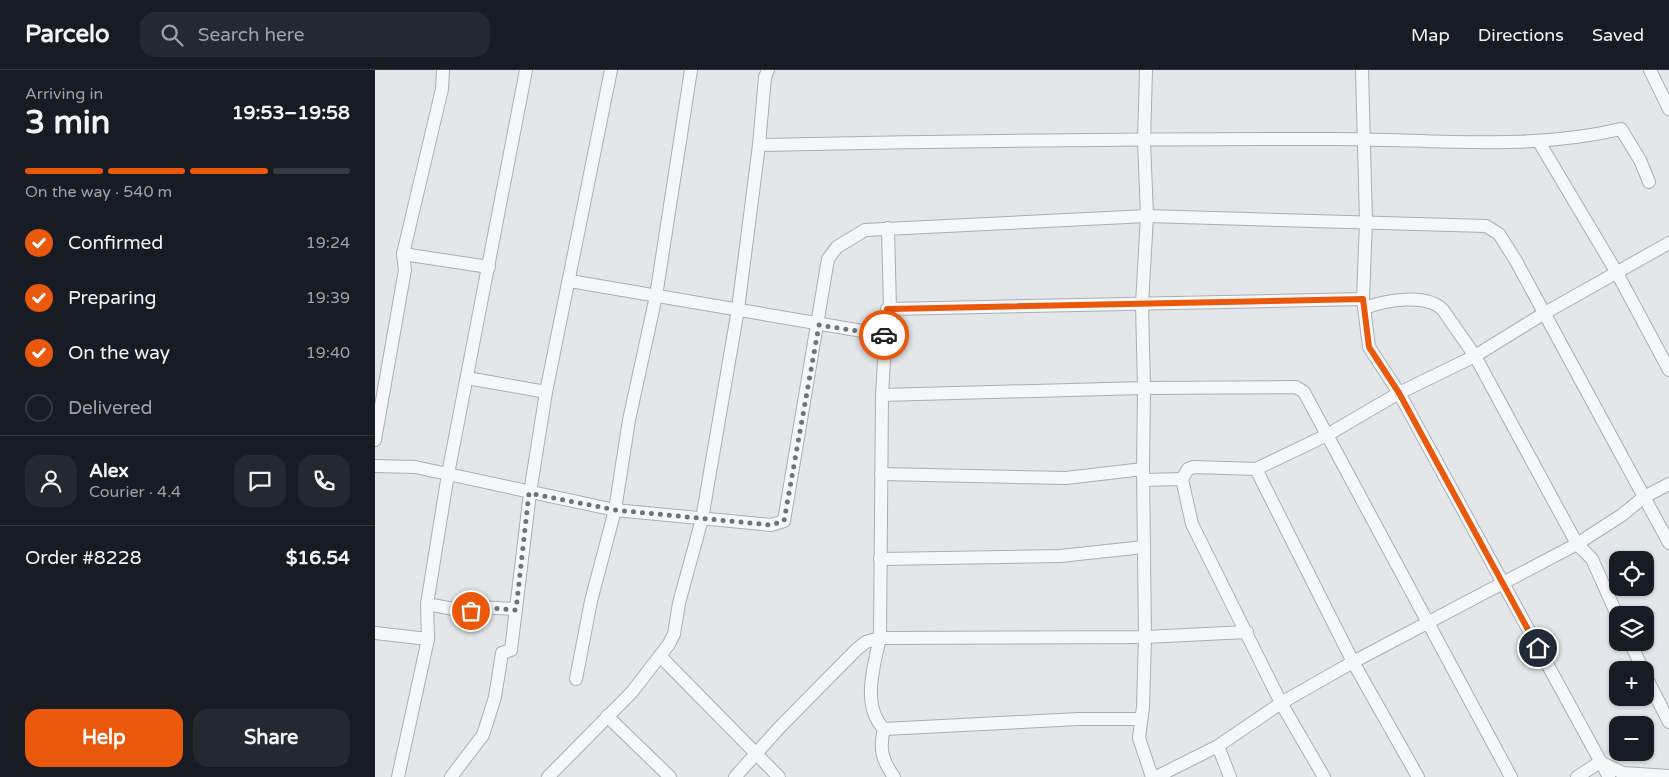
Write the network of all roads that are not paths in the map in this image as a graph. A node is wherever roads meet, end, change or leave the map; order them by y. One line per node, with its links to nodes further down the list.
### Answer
1 (443, 70): 19 (street)
2 (526, 70): 20 (street)
3 (611, 70): 22 (street)
4 (691, 70): 23 (street)
5 (767, 70): 13 (street)
6 (1146, 70): 11 (street)
7 (1362, 70): 10 (street)
8 (1650, 70): 9 (street)
9 (1669, 109)
10 (1364, 138): 11 (street); 12 (street); 16 (street)
11 (1144, 141): 13 (street); 15 (street)
12 (1539, 142): 14 (street); 21 (street)
13 (759, 145): 26 (street)
14 (1649, 182)
15 (1147, 216): 16 (street); 17 (street); 24 (street)
16 (1366, 221): 25 (street); 28 (street)
17 (888, 228): 27 (street); 29 (street)
18 (1669, 243): 21 (street)
19 (403, 254): 20 (street); 39 (street)
20 (489, 267): 33 (street)
21 (1617, 273): 28 (street); 32 (street)
22 (570, 281): 23 (street); 35 (street)
23 (655, 296): 26 (street); 49 (street)
24 (1142, 304): 25 (street); 27 (street); 34 (street)
25 (1364, 304): 31 (street); 36 (street)
26 (738, 309): 29 (street); 50 (street)
27 (890, 309): 30 (street)
28 (1543, 314): 31 (street); 48 (street)
29 (819, 325): 30 (street); 50 (street)
30 (886, 335): 37 (street)
31 (1475, 356): 36 (street); 52 (street)
32 (1669, 370)
33 (467, 378): 35 (street); 42 (street)
34 (1144, 388): 37 (street); 38 (street); 44 (street)
35 (546, 392): 47 (street)
36 (1399, 393): 38 (street); 55 (street)
37 (882, 395): 43 (street)
38 (1327, 436): 41 (street); 59 (street)
39 (375, 440)
40 (375, 466): 42 (street)
41 (1256, 469): 45 (street); 66 (street)
42 (448, 474): 47 (street); 56 (street)
43 (881, 474): 44 (street); 54 (street)
44 (1143, 474): 45 (street); 53 (street)
45 (1182, 479): 60 (street)
46 (1669, 484): 48 (street)
47 (529, 493): 49 (street); 58 (street)
48 (1644, 497): 51 (street); 52 (street)
49 (615, 510): 50 (street); 67 (street)
50 (702, 519): 65 (street)
51 (1669, 543)
52 (1577, 544): 55 (street); 57 (street)
53 (1144, 547): 54 (street); 62 (street)
54 (880, 559): 63 (street)
55 (1502, 582): 59 (street); 76 (street)
56 (427, 604): 58 (street); 64 (street)
57 (1613, 606)
58 (516, 610): 79 (street)
59 (1427, 621): 66 (street); 90 (street)
60 (1247, 632): 62 (street); 69 (street)
61 (375, 633): 64 (street)
62 (1145, 637): 63 (street); 71 (street)
63 (880, 638): 73 (street); 75 (street)
64 (428, 639): 78 (street)
65 (660, 656): 70 (street); 75 (street)
66 (1353, 662): 69 (street); 89 (street)
67 (576, 679)
68 (1654, 693): 72 (street)
69 (1281, 703): 74 (street); 88 (street)
70 (607, 716): 80 (street); 81 (street)
71 (1140, 719): 73 (street); 85 (street)
72 (1669, 722)
73 (884, 729): 84 (street)
74 (1218, 746): 86 (street); 87 (street)
75 (758, 753): 82 (street); 83 (street)
76 (1600, 762): 77 (street); 91 (street); 92 (street)
77 (1669, 776)
78 (398, 777)
79 (451, 777)
80 (548, 777)
81 (670, 777)
82 (735, 777)
83 (779, 777)
84 (894, 777)
85 (1152, 777)
86 (1157, 777)
87 (1230, 777)
88 (1324, 777)
89 (1418, 777)
90 (1511, 777)
91 (1577, 777)
92 (1609, 777)

